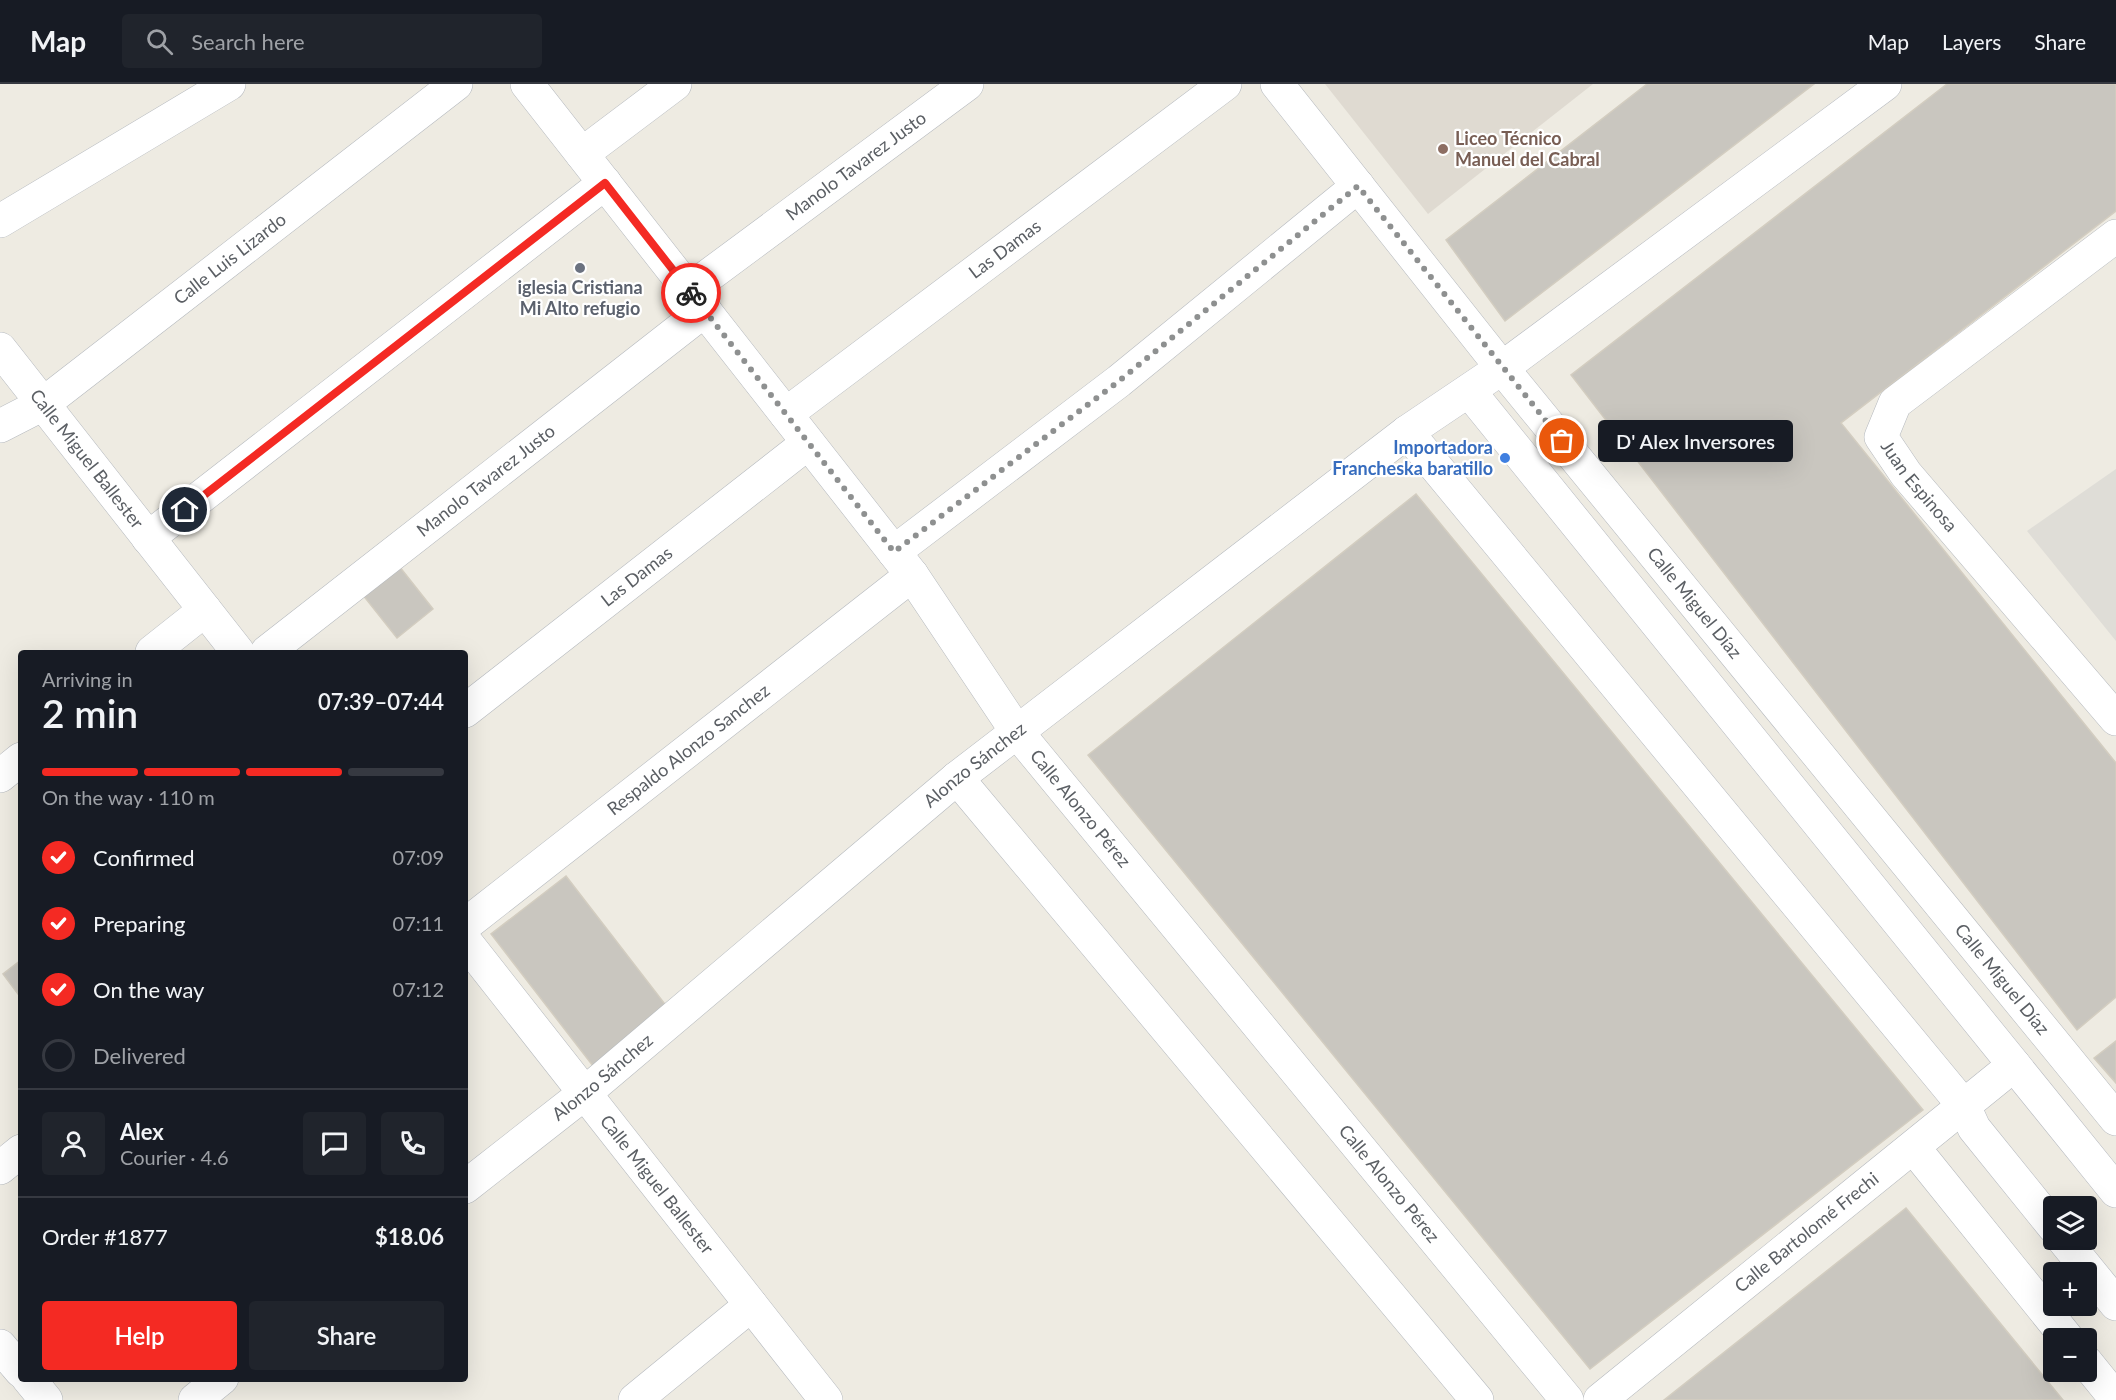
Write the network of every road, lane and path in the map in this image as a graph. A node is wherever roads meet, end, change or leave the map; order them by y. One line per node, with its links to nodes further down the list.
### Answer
1 (230, 84): 12 (street)
2 (456, 84): 18 (street, Calle Luis Lizardo)
3 (527, 84): 9 (street, Calle Alonzo Pérez)
4 (675, 84): 9 (street)
5 (967, 84): 14 (street, Manolo Tavarez Justo)
6 (1225, 84): 19 (street, Las Damas)
7 (1278, 84): 11 (street, Calle Miguel Díaz)
8 (1885, 84): 16 (street, Alonzo Sánchez)
9 (582, 154): 10 (street, Calle Alonzo Pérez)
10 (605, 183): 14 (street, Calle Alonzo Pérez); 23 (street)
11 (1358, 186): 16 (street, Calle Miguel Díaz); 24 (street, Respaldo Alonzo Sanchez)
12 (0, 221)
13 (2116, 236): 30 (street, Juan Espinosa)
14 (697, 300): 19 (street, Calle Alonzo Pérez); 28 (street, Manolo Tavarez Justo)
15 (0, 349): 18 (street, Calle Miguel Ballester)
16 (1502, 368): 17 (street, Alonzo Sánchez); 40 (street, Calle Miguel Díaz)
17 (1469, 391): 21 (street, Alonzo Sánchez); 37 (street)
18 (43, 404): 20 (street, Calle Luis Lizardo); 23 (street, Calle Miguel Ballester)
19 (786, 414): 22 (street, Calle Alonzo Pérez)
20 (0, 426)
21 (1407, 432): 31 (street, Alonzo Sánchez); 39 (street)
22 (808, 443): 24 (street, Calle Alonzo Pérez); 29 (street, Las Damas)
23 (148, 538): 25 (street, Calle Miguel Ballester)
24 (903, 563): 31 (street, Calle Alonzo Pérez); 35 (street, Respaldo Alonzo Sanchez)
25 (205, 610): 26 (street); 27 (street, Calle Miguel Ballester)
26 (155, 650)
27 (236, 650)
28 (269, 650)
29 (468, 709)
30 (2116, 719)
31 (1017, 732): 34 (street, Alonzo Sánchez); 62 (street, Calle Alonzo Pérez)
32 (18, 761): 33 (street)
33 (0, 776)
34 (957, 778): 38 (street, Alonzo Sánchez); 61 (street)
35 (468, 923)
36 (468, 945): 38 (street, Calle Miguel Ballester)
37 (2014, 1065): 39 (street, Calle Bartolomé Frechi); 45 (street)
38 (585, 1093): 44 (street, Alonzo Sánchez); 49 (street, Calle Miguel Ballester)
39 (1964, 1106): 41 (street, Calle Bartolomé Frechi); 46 (street)
40 (2116, 1119)
41 (1914, 1148): 50 (street); 63 (street, Calle Bartolomé Frechi)
42 (18, 1153): 43 (street)
43 (0, 1168)
44 (468, 1185)
45 (2116, 1191)
46 (2043, 1213)
47 (2072, 1250): 48 (street)
48 (2116, 1304)
49 (752, 1305): 59 (street); 60 (street, Calle Miguel Ballester)
50 (2059, 1328)
51 (0, 1346): 52 (street)
52 (18, 1367)
53 (2097, 1376): 56 (street)
54 (31, 1382): 57 (street)
55 (217, 1382): 58 (street)
56 (2116, 1399)
57 (46, 1400)
58 (195, 1400)
59 (635, 1400)
60 (826, 1400)
61 (1477, 1400)
62 (1568, 1400)
63 (1600, 1400)

